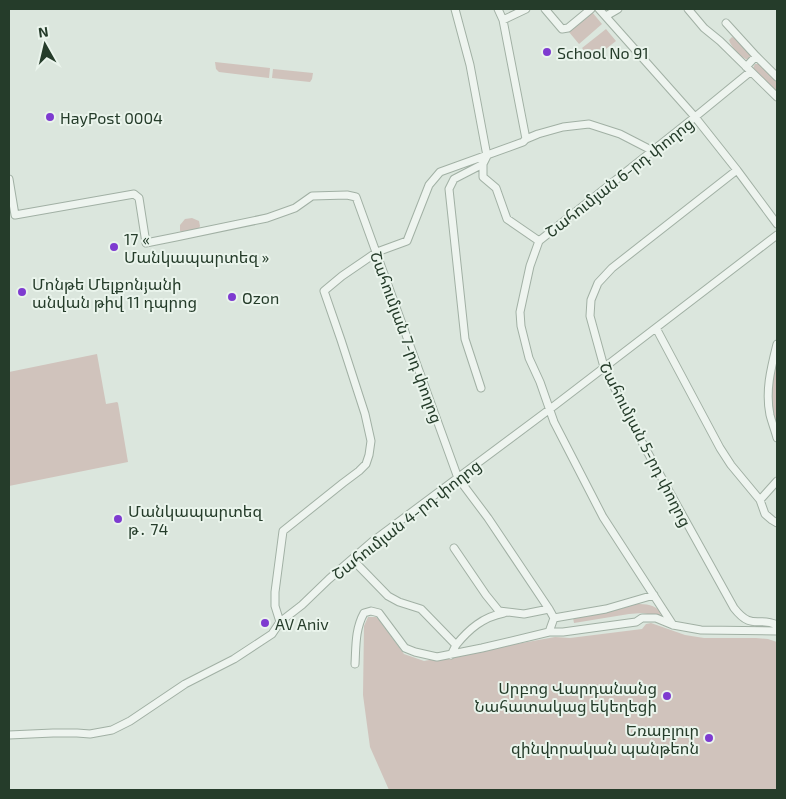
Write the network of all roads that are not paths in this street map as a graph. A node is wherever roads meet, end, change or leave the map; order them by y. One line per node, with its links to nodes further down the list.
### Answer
1 (455, 9): 19 (street)
2 (498, 9): 10 (street)
3 (526, 9): 10 (street)
4 (544, 9): 5 (street)
5 (591, 9)
6 (599, 9): 9 (street)
7 (618, 9): 9 (street)
8 (688, 9): 13 (street)
9 (606, 16): 16 (street)
10 (503, 20): 17 (street)
11 (726, 23): 12 (street)
12 (756, 56): 13 (street, Շահումյան 6-րդ փողոց); 14 (street)
13 (748, 70): 15 (street); 16 (street, Շահումյան 6-րդ փողոց)
14 (777, 77)
15 (777, 97)
16 (696, 117): 18 (street, Շահումյան 6-րդ փողոց); 21 (street)
17 (526, 139): 18 (street); 19 (street)
18 (653, 151): 25 (street, Շահումյան 6-րդ փողոց)
19 (487, 156): 20 (street); 26 (street)
20 (483, 164): 25 (street); 30 (street)
21 (737, 170): 23 (street); 29 (street, Շահումյան 5-րդ փողոց)
22 (9, 178): 26 (street, Շահումյան 7-րդ փողոց)
23 (777, 224)
24 (777, 235): 27 (street, Շահումյան 4-րդ փողոց)
25 (538, 241): 31 (street, Շահումյան 6-րդ փողոց)
26 (377, 252): 33 (street, Շահումյան 7-րդ փողոց); 43 (street)
27 (656, 328): 29 (street, Շահումյան 4-րդ փողոց); 35 (street)
28 (777, 344): 32 (street)
29 (604, 367): 31 (street, Շահումյան 4-րդ փողոց); 44 (street, Շահումյան 5-րդ փողոց)
30 (481, 388)
31 (550, 409): 33 (street, Շահումյան 4-րդ փողոց); 39 (street, Շահումյան 6-րդ փողոց)
32 (777, 438)
33 (458, 478): 38 (street, Շահումյան 4-րդ փողոց); 40 (street, Շահումյան 7-րդ փողոց)
34 (777, 481): 35 (street)
35 (760, 500): 36 (street)
36 (777, 523)
37 (454, 548): 41 (street)
38 (352, 559): 43 (street, Շահումյան 4-րդ փողոց); 48 (street)
39 (654, 595): 42 (street); 45 (street, Շահումյան 6-րդ փողոց)
40 (549, 609): 41 (street); 42 (street, Շահումյան 7-րդ փողոց)
41 (505, 612): 48 (street)
42 (554, 618): 47 (street)
43 (280, 622): 51 (street, Շահումյան 4-րդ փողոց)
44 (777, 625)
45 (673, 626): 46 (street); 47 (street)
46 (777, 631)
47 (549, 632): 49 (street)
48 (456, 645): 49 (street)
49 (451, 655): 50 (street)
50 (355, 664)
51 (9, 735)

